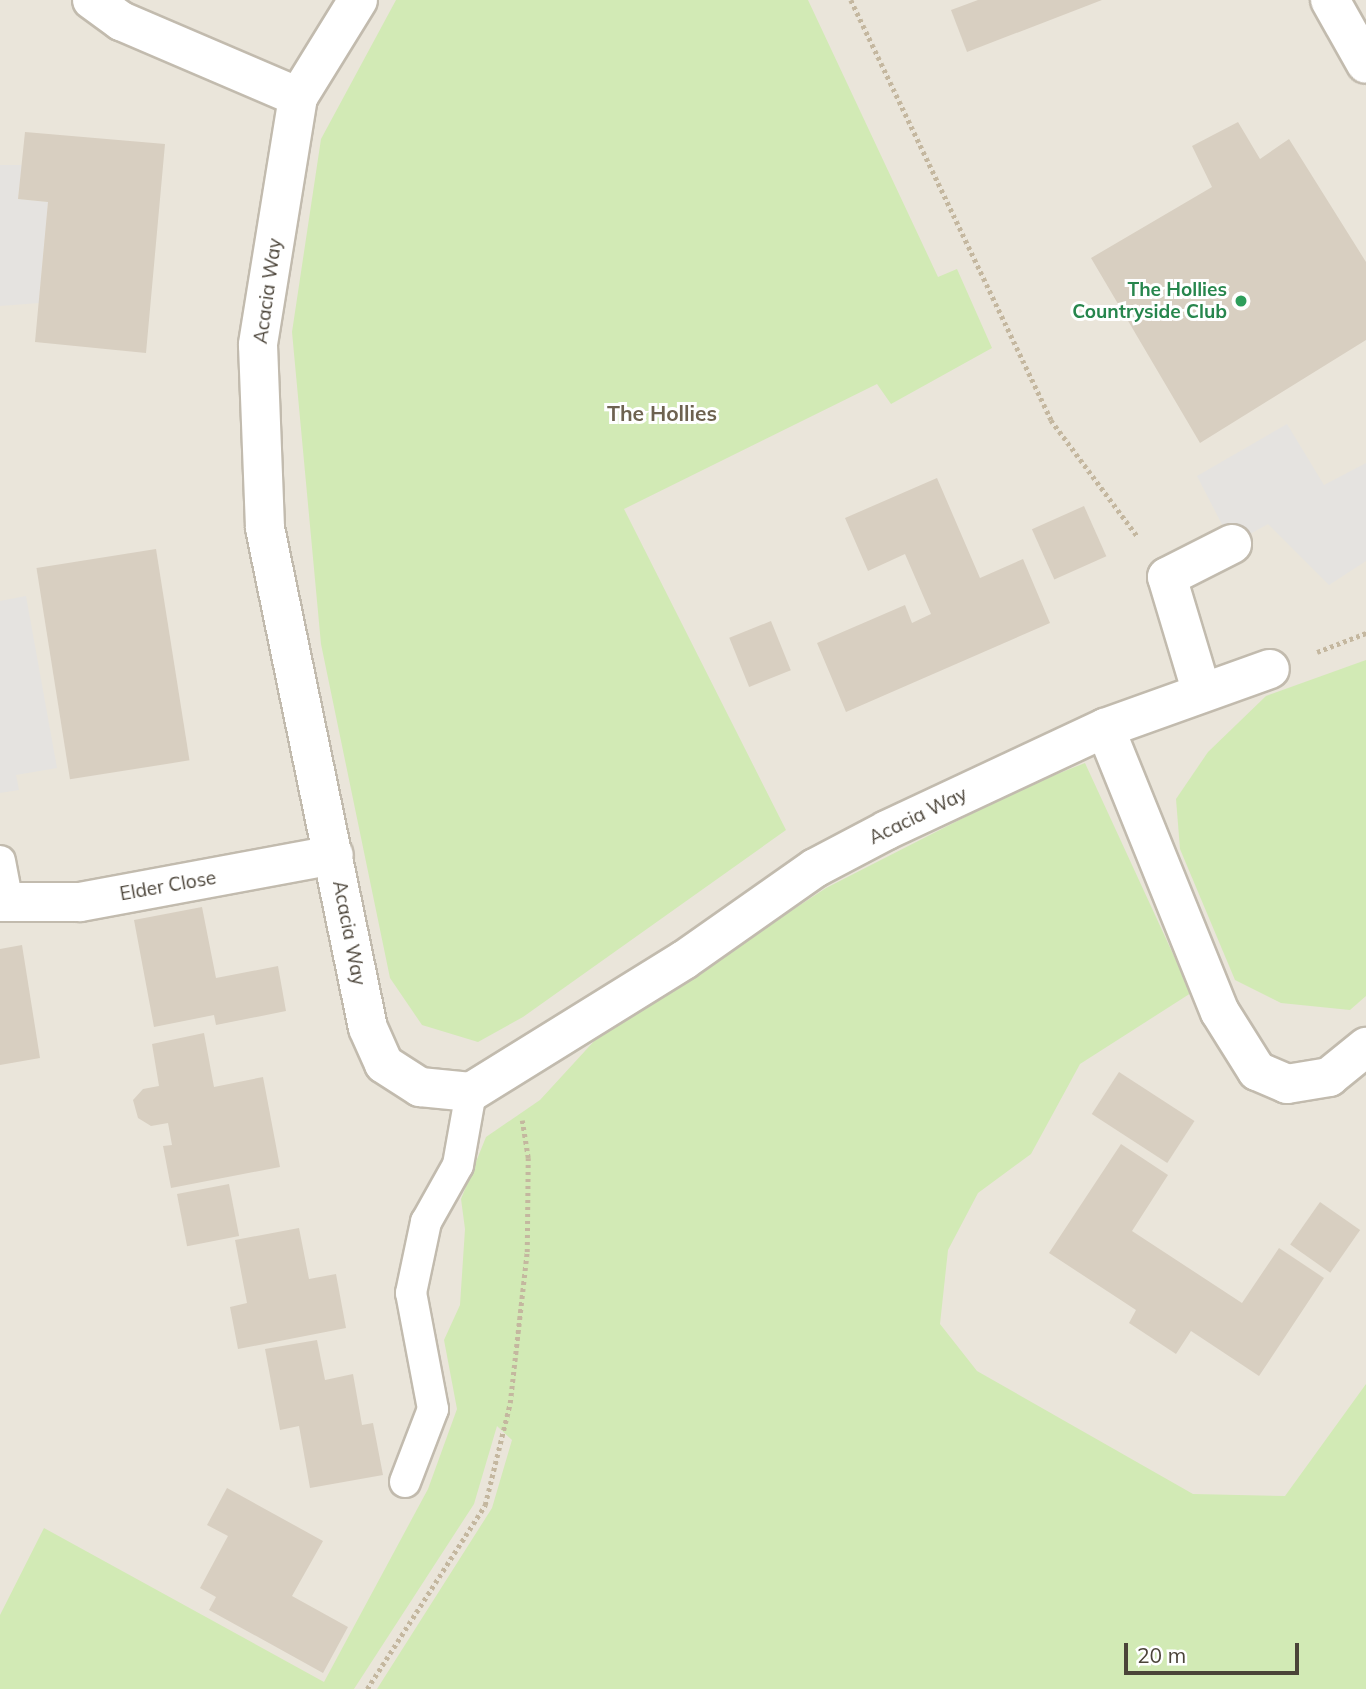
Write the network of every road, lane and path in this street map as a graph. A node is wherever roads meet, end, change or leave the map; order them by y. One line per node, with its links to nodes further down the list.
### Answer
1 (92, 0): 6 (street)
2 (358, 0): 6 (street, Acacia Way)
3 (851, 0): 8 (path)
4 (1330, 0): 5 (street)
5 (1366, 64)
6 (298, 97): 12 (street, Acacia Way)
7 (1232, 544): 8 (street)
8 (1167, 577): 10 (street)
9 (1270, 669): 10 (street, Acacia Way)
10 (1201, 690): 11 (street, Acacia Way)
11 (1105, 728): 15 (street); 16 (street, Acacia Way)
12 (334, 855): 14 (street, Elder Close); 17 (street, Acacia Way)
13 (0, 861): 14 (lane)
14 (4, 902)
15 (1366, 1047)
16 (514, 1067): 17 (street, Acacia Way); 19 (path)
17 (471, 1092): 18 (lane)
18 (405, 1482)
19 (367, 1689)

